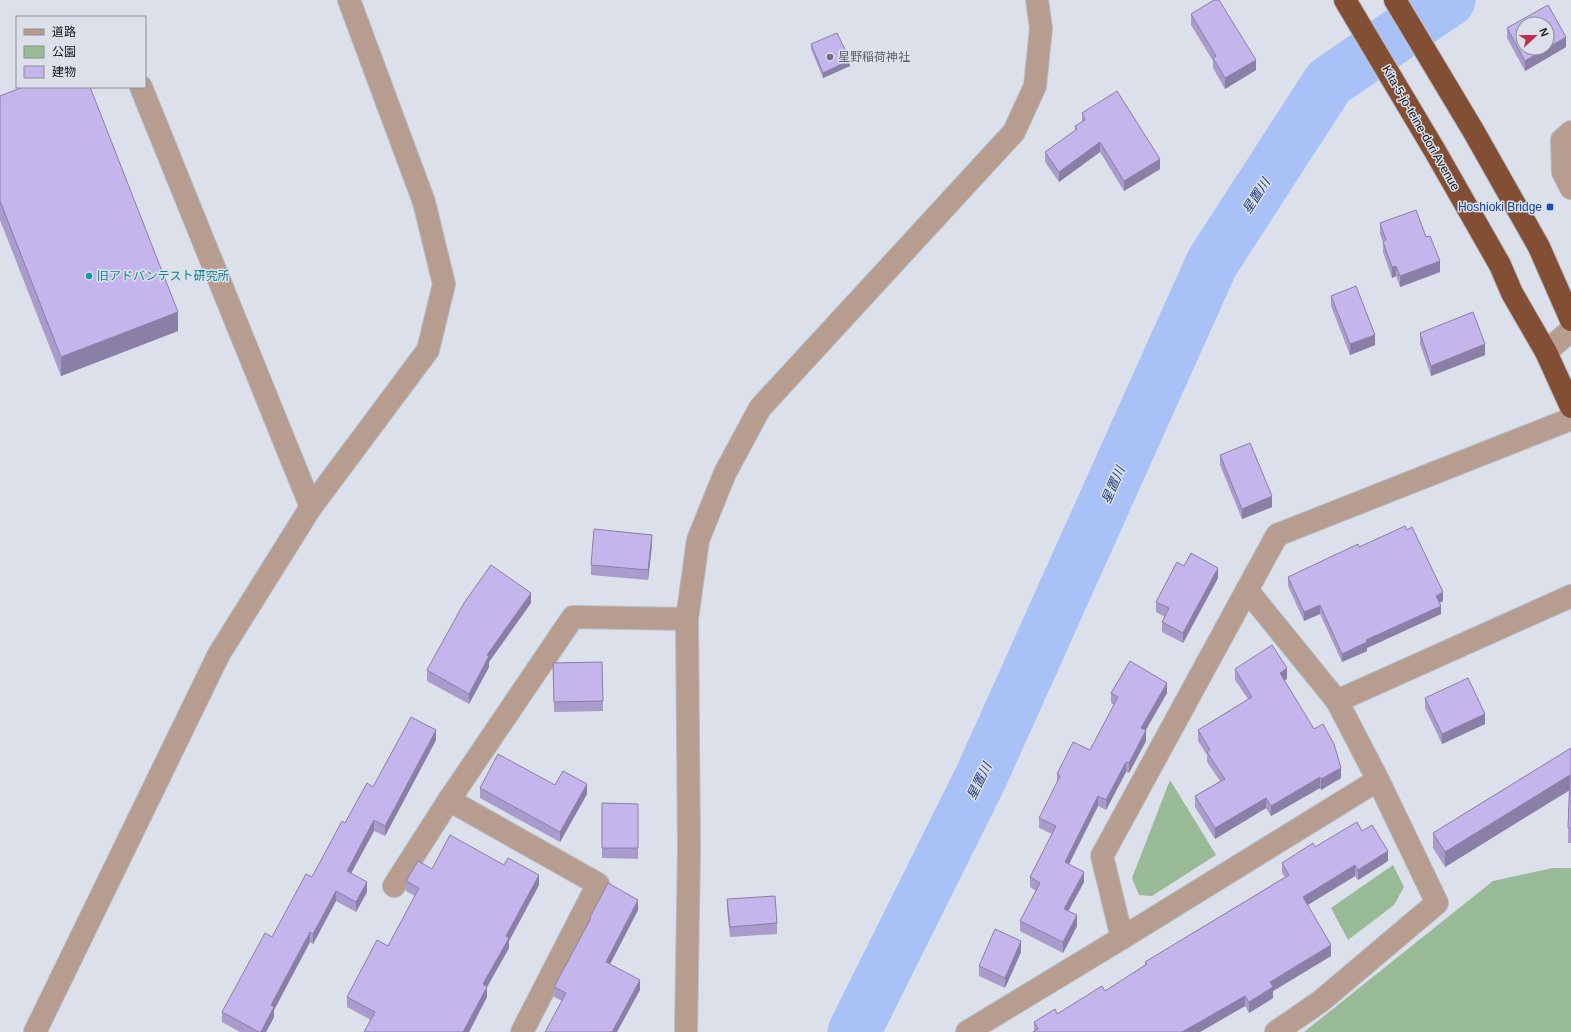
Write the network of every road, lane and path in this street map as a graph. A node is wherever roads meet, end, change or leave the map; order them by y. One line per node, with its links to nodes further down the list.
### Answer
1 (349, 0): 13 (street)
2 (1037, 0): 16 (street)
3 (1345, 0): 10 (highway, Kita-5-jo-teine-dori Avenue)
4 (1395, 0): 8 (highway)
5 (141, 88): 13 (street)
6 (1571, 132): 7 (street)
7 (1571, 188)
8 (1571, 320)
9 (1571, 330): 10 (street)
10 (1546, 352): 11 (highway, Kita-5-jo-teine-dori Avenue)
11 (1571, 407)
12 (1571, 419): 14 (street)
13 (311, 507): 22 (street)
14 (1247, 590): 17 (street); 21 (street)
15 (1571, 596): 17 (street)
16 (687, 619): 19 (street); 24 (street)
17 (1337, 700): 18 (street)
18 (1378, 780): 21 (street); 26 (street)
19 (449, 800): 20 (street); 23 (street)
20 (394, 886)
21 (1122, 938): 25 (street)
22 (35, 1032)
23 (522, 1032)
24 (686, 1032)
25 (967, 1032)
26 (1276, 1032)

